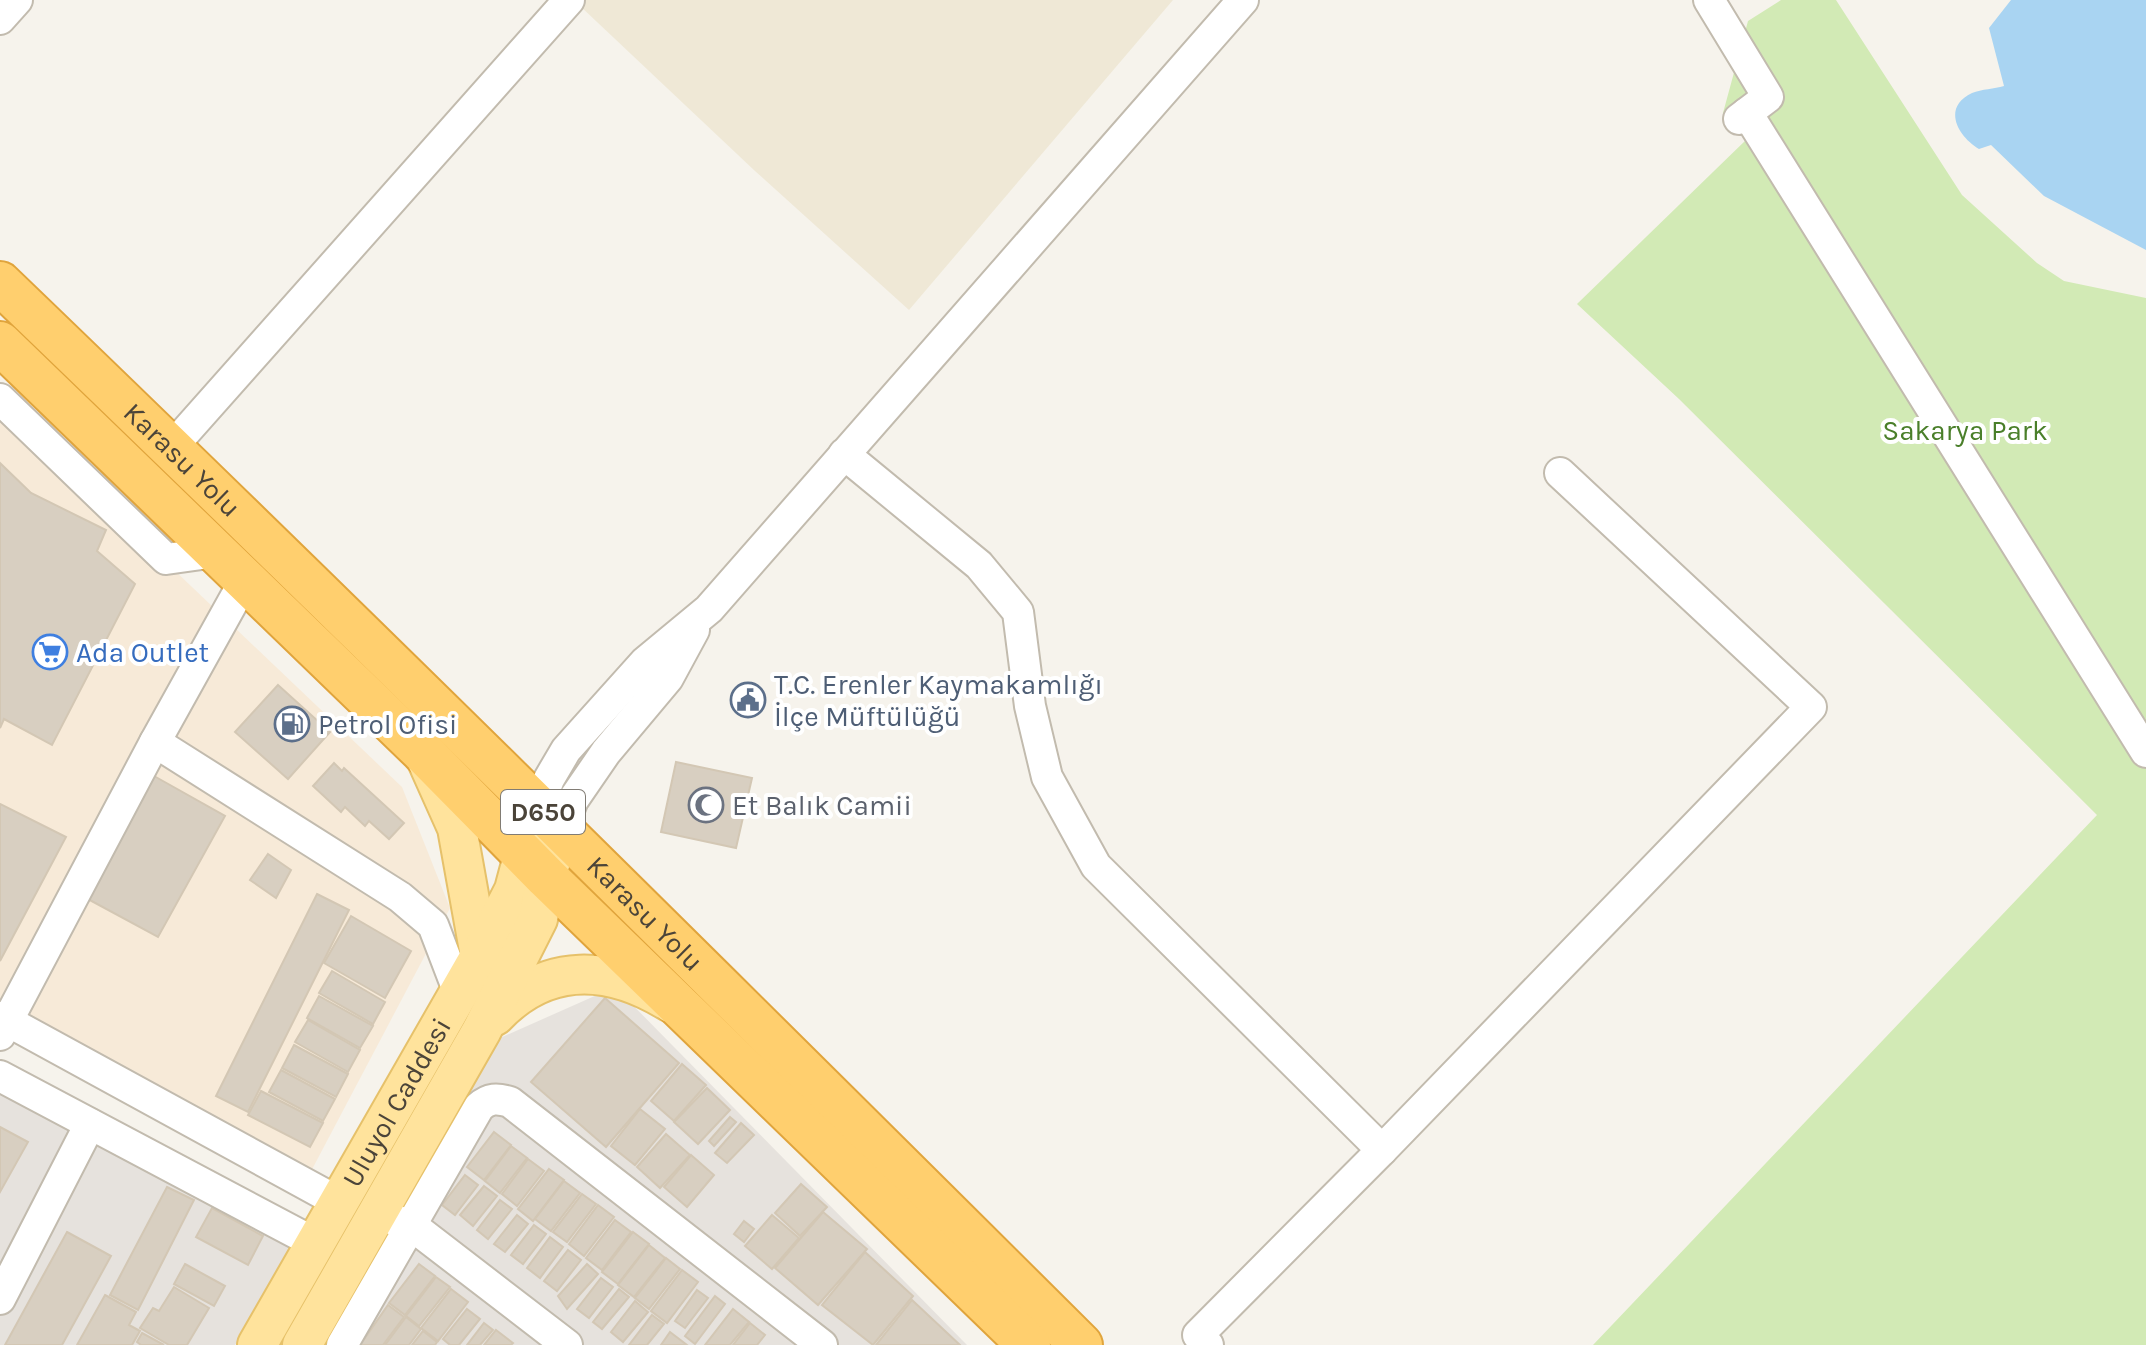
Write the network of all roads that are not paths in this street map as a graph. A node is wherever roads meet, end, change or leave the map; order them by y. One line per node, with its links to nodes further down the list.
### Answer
1 (17, 0): 5 (street)
2 (569, 0): 12 (street)
3 (1243, 0): 14 (street)
4 (1709, 0): 19 (street)
5 (0, 19)
6 (0, 258): 11 (highway)
7 (0, 283): 11 (highway, Karasu Yolu / D650)
8 (0, 343): 13 (highway, Karasu Yolu / D650)
9 (0, 356): 13 (highway)
10 (0, 399): 16 (street)
11 (129, 407): 12 (highway, Karasu Yolu / D650)
12 (172, 447): 20 (highway, Karasu Yolu / D650)
13 (108, 448): 16 (highway, Karasu Yolu / D650)
14 (844, 454): 20 (street); 29 (street)
15 (1560, 473): 29 (street)
16 (231, 566): 17 (street); 18 (highway, Karasu Yolu / D650)
17 (155, 742): 23 (street); 25 (street)
18 (422, 751): 21 (highway, Karasu Yolu / D650); 22 (main road)
19 (2146, 752)
20 (549, 818): 21 (main road); 40 (highway, Karasu Yolu / D650)
21 (534, 865): 22 (main road, Uluyol Caddesi); 24 (highway, Karasu Yolu / D650); 26 (main road, Uluyol Caddesi)
22 (480, 956): 23 (main road, Uluyol Caddesi)
23 (459, 993): 30 (main road, Uluyol Caddesi)
24 (687, 1013): 26 (main road); 33 (highway, Karasu Yolu / D650)
25 (2, 1024): 30 (street)
26 (482, 1030): 30 (main road, Uluyol Caddesi)
27 (0, 1076): 28 (street)
28 (90, 1124): 31 (street); 32 (street)
29 (1382, 1150): 41 (street)
30 (371, 1212): 31 (main road, Uluyol Caddesi); 35 (main road); 36 (main road, Uluyol Caddesi); 37 (street); 38 (street); 39 (street)
31 (315, 1243): 34 (main road, Uluyol Caddesi)
32 (0, 1299)
33 (1017, 1337)
34 (257, 1345)
35 (294, 1345)
36 (302, 1345)
37 (342, 1345)
38 (567, 1345)
39 (822, 1345)
40 (1081, 1345)
41 (1208, 1345)

